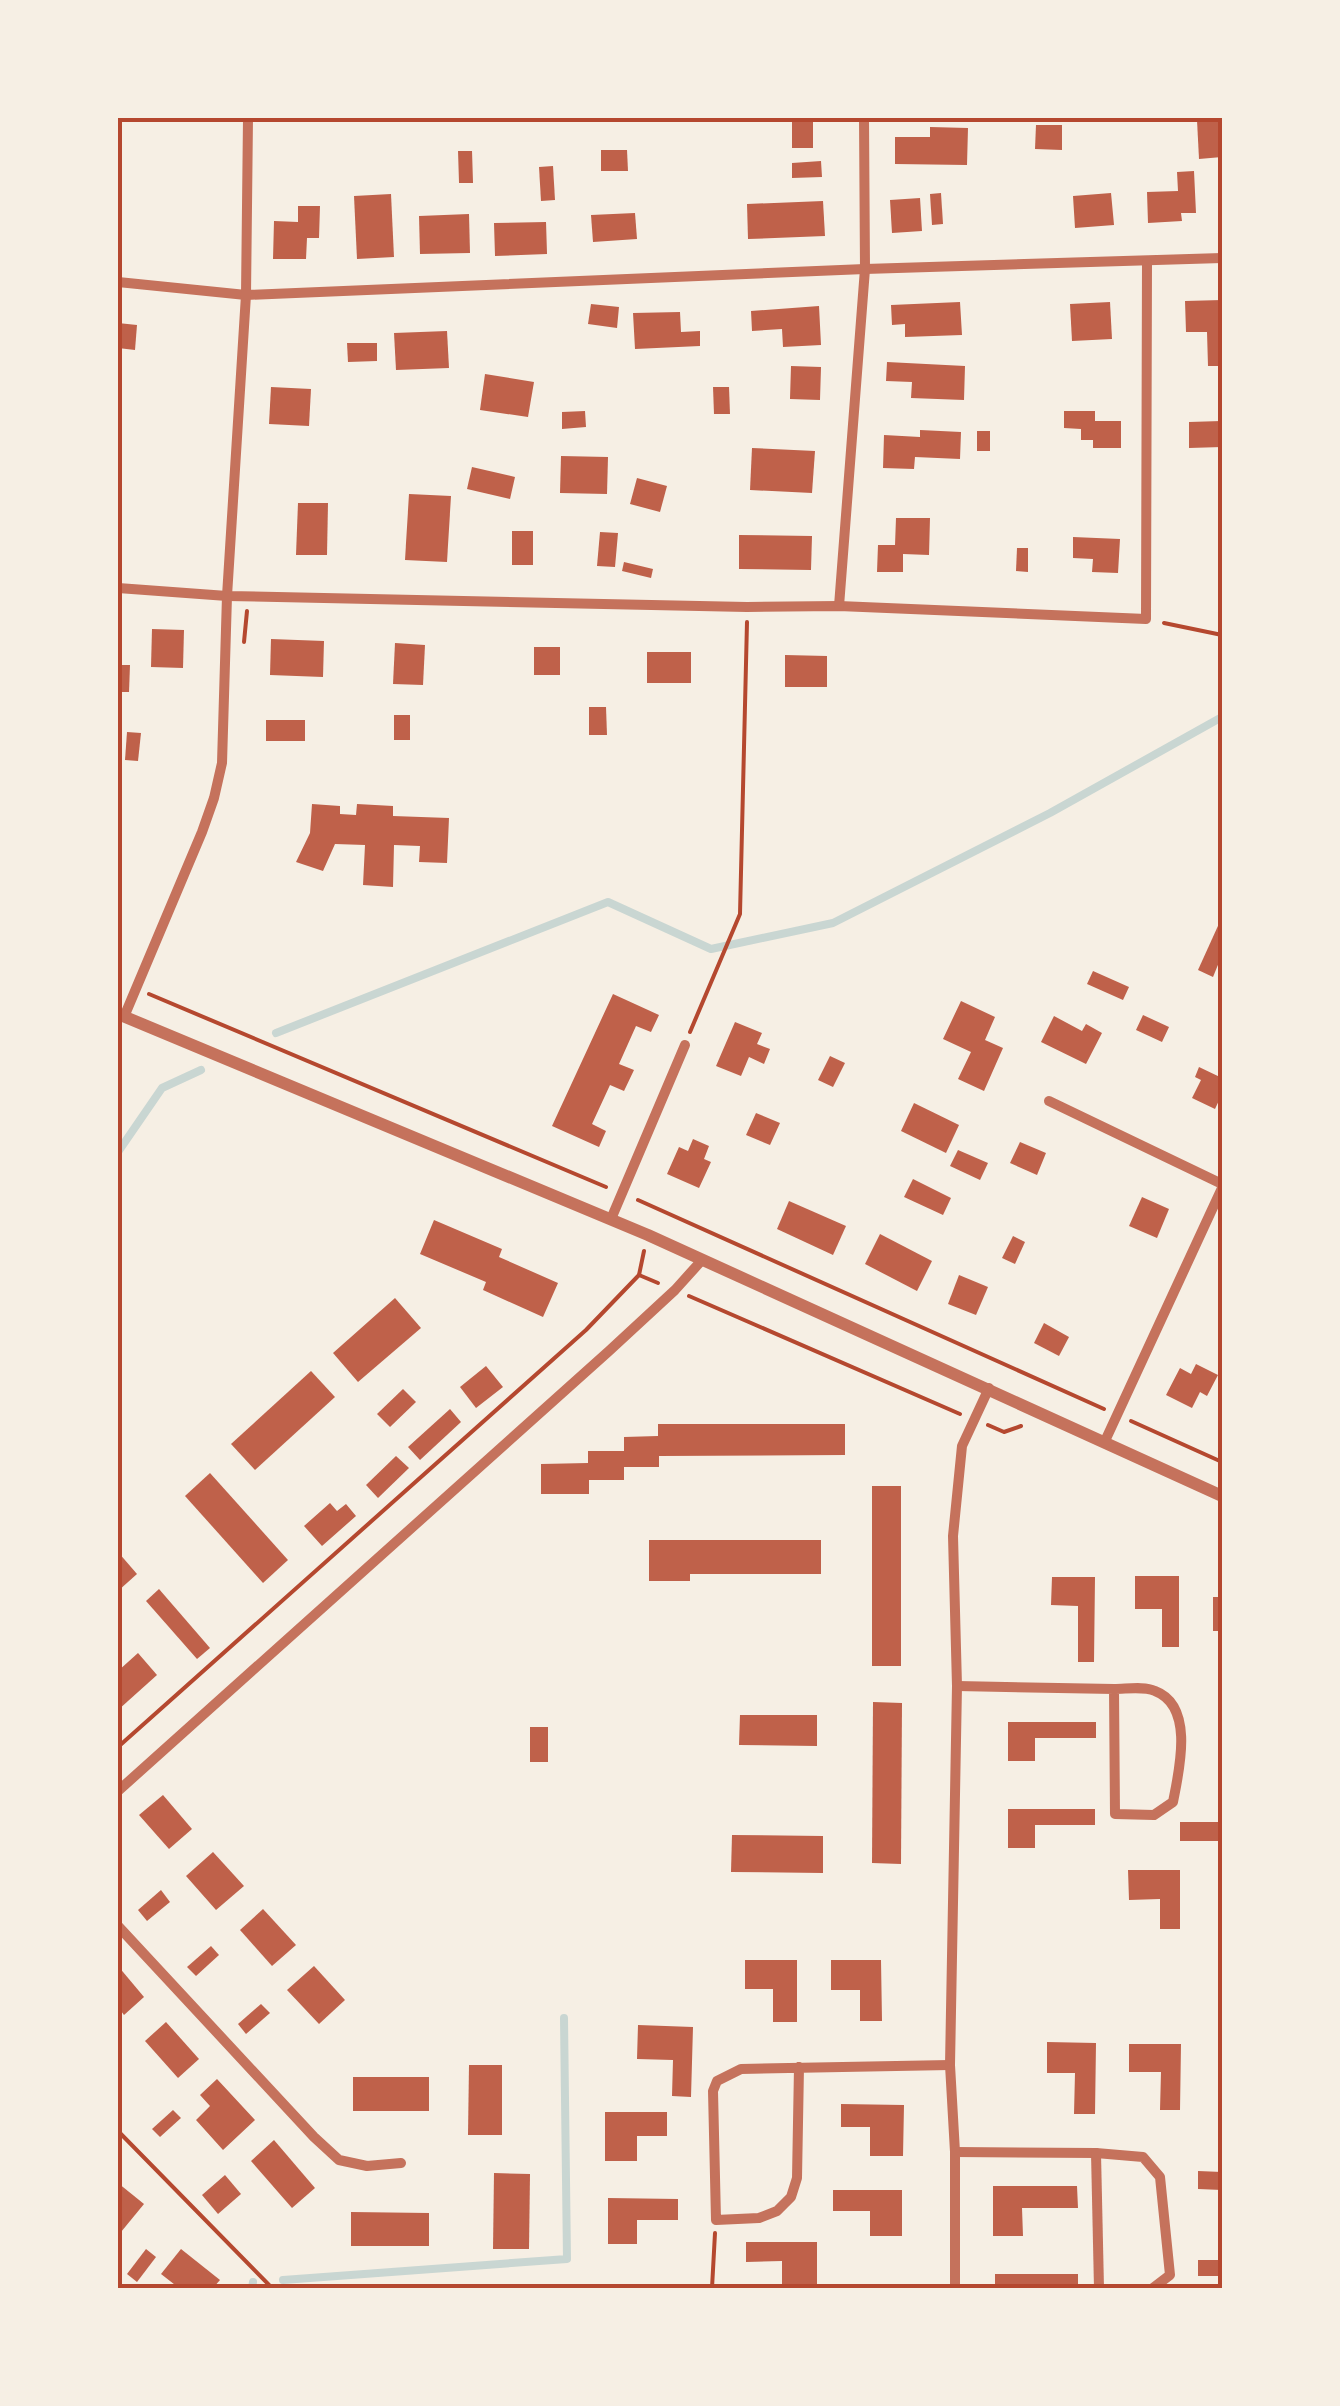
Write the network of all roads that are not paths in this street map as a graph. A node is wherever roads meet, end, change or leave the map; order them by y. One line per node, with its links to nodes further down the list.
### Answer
1 (248, 118): 7 (street)
2 (864, 118): 5 (street)
3 (1222, 258): 4 (street)
4 (1147, 262): 5 (street); 10 (street)
5 (865, 269): 7 (street); 10 (street)
6 (118, 282): 7 (street)
7 (246, 295): 9 (street)
8 (118, 588): 9 (street)
9 (228, 596): 10 (street); 11 (street)
10 (839, 606)
11 (121, 1015): 15 (street)
12 (685, 1045): 15 (street)
13 (1049, 1101): 14 (street)
14 (1222, 1186): 18 (street)
15 (610, 1220): 16 (street)
16 (702, 1260): 17 (street); 22 (street)
17 (989, 1388): 18 (street); 20 (street)
18 (1105, 1441): 19 (street)
19 (1222, 1496)
20 (957, 1686): 21 (street); 24 (street)
21 (1114, 1688): 21 (street)
22 (118, 1792)
23 (118, 1926): 28 (street)
24 (950, 2065): 25 (street); 26 (street)
25 (799, 2067): 25 (street)
26 (954, 2152): 27 (street); 29 (street)
27 (1096, 2153): 30 (street); 31 (street)
28 (401, 2163)
29 (956, 2288)
30 (1099, 2288)
31 (1153, 2288)

